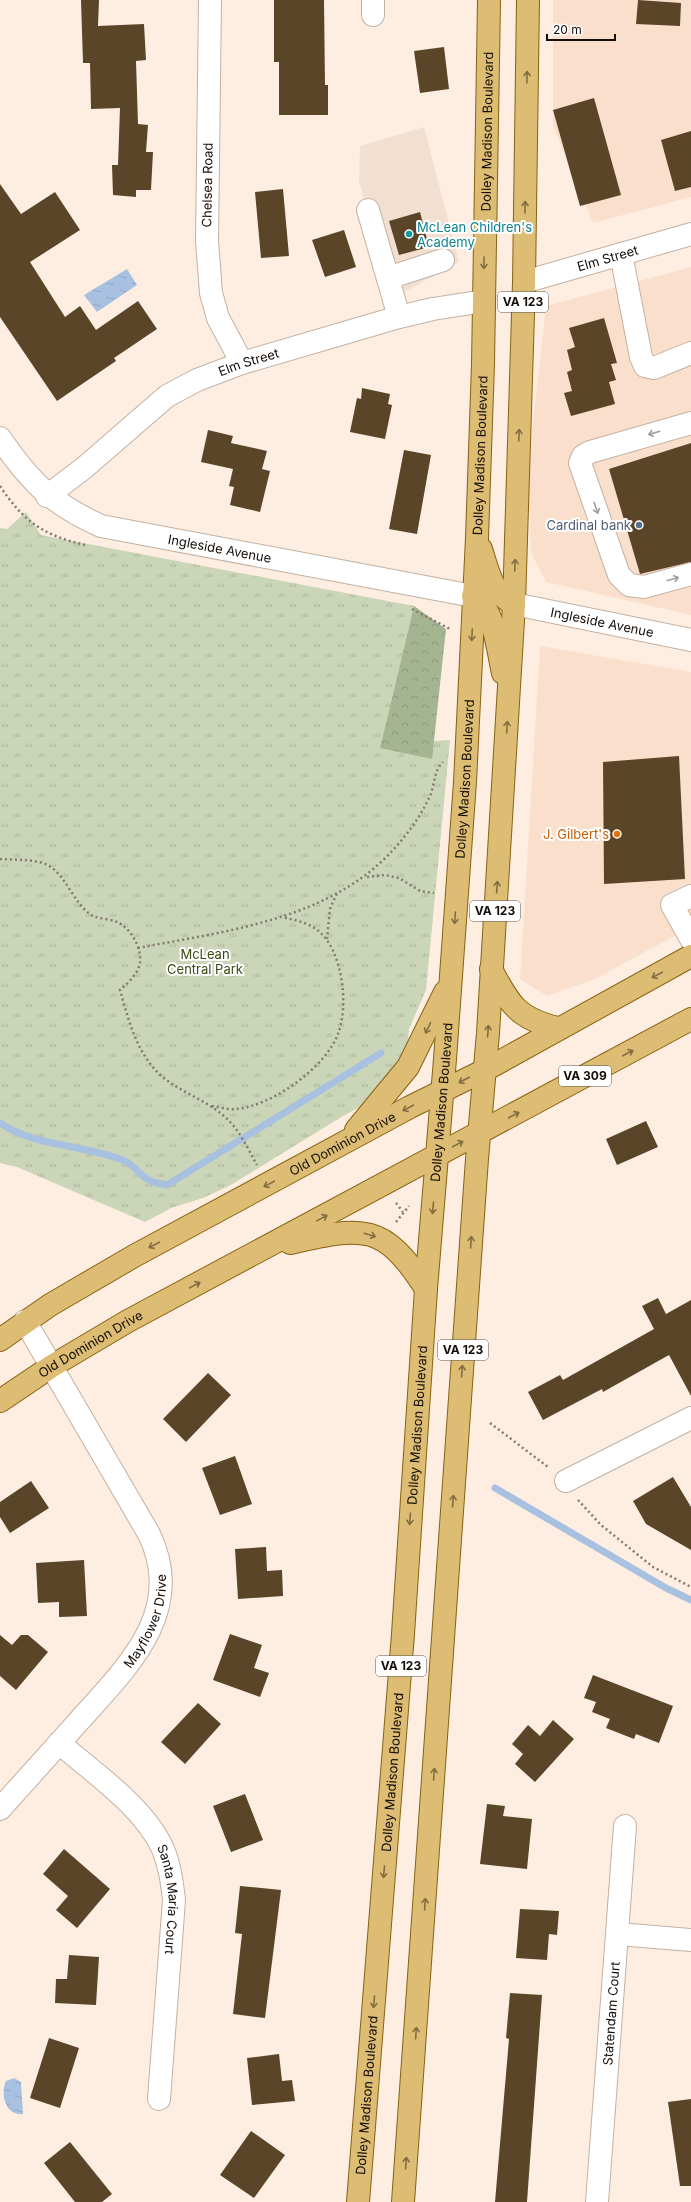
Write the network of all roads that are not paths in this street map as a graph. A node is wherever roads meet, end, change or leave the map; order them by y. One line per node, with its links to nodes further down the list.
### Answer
1 (210, 0): 13 (street, Chelsea Road)
2 (489, 0): 10 (main road, Dolley Madison Boulevard / VA 123, one-way to 10)
3 (528, 0): 9 (main road, VA 123, one-way to 3)
4 (368, 210): 8 (street)
5 (691, 234): 6 (street, Elm Street)
6 (620, 254): 9 (street, Elm Street); 12 (street)
7 (444, 260): 8 (street)
8 (388, 278): 11 (street)
9 (524, 282): 20 (main road, VA 123, one-way to 9)
10 (484, 301): 11 (street, Elm Street); 17 (main road, Dolley Madison Boulevard / VA 123)
11 (399, 316): 13 (street, Elm Street)
12 (691, 353)
13 (242, 363): 16 (street, Elm Street)
14 (691, 423): 18 (street, one-way to 18)
15 (0, 438): 16 (street, Ingleside Avenue)
16 (47, 496): 19 (street, Ingleside Avenue)
17 (477, 538): 19 (main road, Dolley Madison Boulevard / VA 123); 20 (main road)
18 (691, 574)
19 (473, 596): 22 (main road); 27 (main road, Dolley Madison Boulevard / VA 123, one-way to 27)
20 (514, 604): 21 (street, Ingleside Avenue); 22 (main road, VA 123)
21 (691, 640)
22 (509, 701): 26 (main road, VA 123, one-way to 22)
23 (691, 896): 24 (street)
24 (691, 940)
25 (691, 956): 29 (main road, Old Dominion Drive, one-way to 29)
26 (491, 969): 29 (main road); 30 (main road, VA 123, one-way to 26)
27 (450, 980): 31 (main road, Dolley Madison Boulevard / VA 123); 33 (main road, one-way to 33)
28 (691, 1019): 32 (main road, Old Dominion Drive / VA 309, one-way to 28)
29 (558, 1028): 30 (main road, Old Dominion Drive)
30 (485, 1070): 31 (main road, Old Dominion Drive, one-way to 31); 32 (main road, VA 123)
31 (443, 1091): 33 (main road, Old Dominion Drive, one-way to 33); 34 (main road, Dolley Madison Boulevard / VA 123)
32 (480, 1133): 34 (main road, Old Dominion Drive / VA 309, one-way to 32); 50 (main road, VA 123, one-way to 32)
33 (346, 1142): 37 (main road, Old Dominion Drive, one-way to 37)
34 (437, 1155): 35 (main road, Old Dominion Drive, one-way to 34); 36 (main road, Dolley Madison Boulevard / VA 123, one-way to 36)
35 (264, 1250): 36 (main road, one-way to 36); 39 (main road, Old Dominion Drive, one-way to 35)
36 (426, 1289): 49 (main road, Dolley Madison Boulevard / VA 123, one-way to 49)
37 (25, 1321): 38 (main road, Old Dominion Drive); 39 (street, Mayflower Drive)
38 (0, 1340)
39 (52, 1366): 40 (main road, Old Dominion Drive); 43 (street, Mayflower Drive)
40 (0, 1401)
41 (691, 1418): 42 (street)
42 (566, 1481)
43 (60, 1743): 44 (street, Mayflower Drive); 48 (street, Santa Maria Court)
44 (0, 1809)
45 (625, 1826): 46 (street, Statendam Court)
46 (618, 1934): 47 (street); 51 (street, Statendam Court)
47 (691, 1940)
48 (159, 2099)
49 (358, 2202)
50 (403, 2202)
51 (598, 2202)

